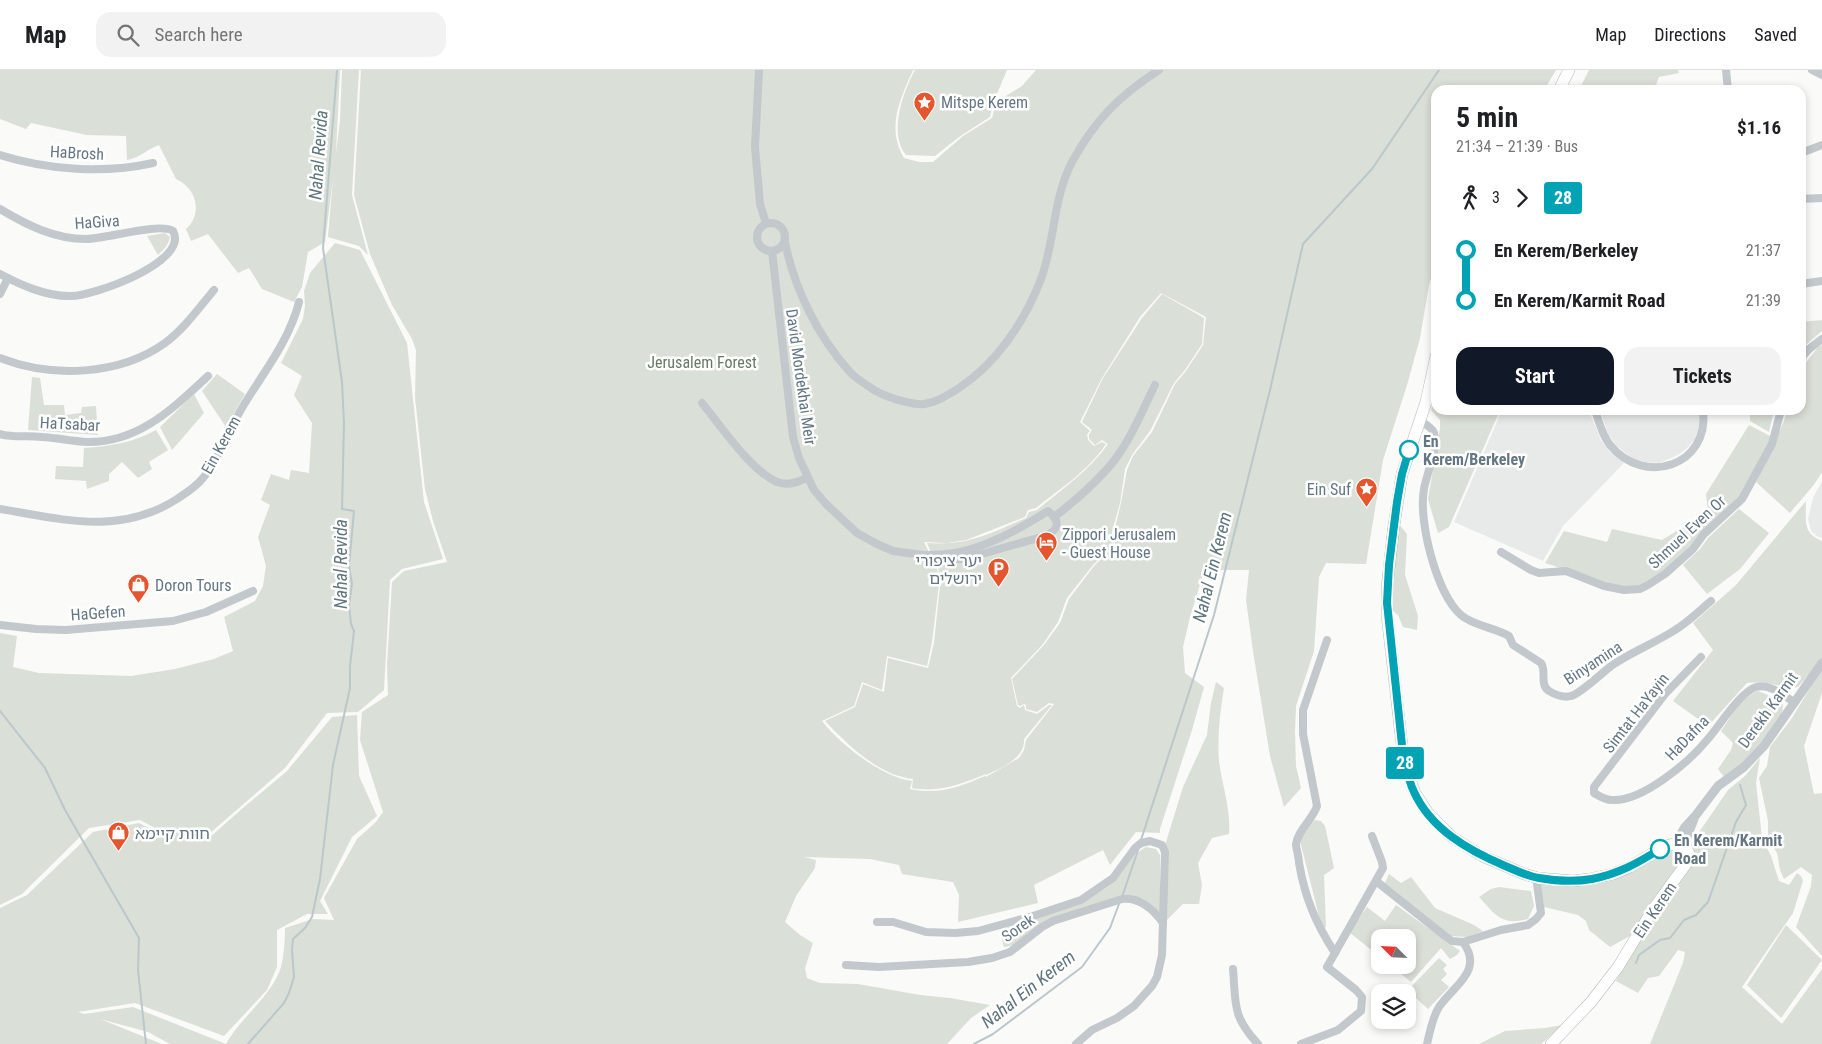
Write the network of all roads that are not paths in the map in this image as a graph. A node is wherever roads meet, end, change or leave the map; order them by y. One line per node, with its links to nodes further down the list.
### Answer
1 (759, 70): 16 (street)
2 (1159, 70): 17 (street)
3 (1569, 70): 7 (main road)
4 (1726, 70): 8 (street)
5 (1812, 70): 6 (street)
6 (1822, 75)
7 (1562, 85)
8 (1728, 85)
9 (1822, 145): 10 (street)
10 (1806, 151)
11 (0, 155): 12 (street, HaBrosh)
12 (153, 163)
13 (1822, 198): 14 (street)
14 (1806, 199)
15 (0, 209): 20 (street, HaGiva)
16 (766, 223): 17 (street); 18 (street)
17 (784, 242): 18 (street)
18 (772, 251): 38 (street, David Mordekhai Meir)
19 (0, 274): 20 (street)
20 (8, 278): 24 (street)
21 (1822, 281): 22 (street)
22 (1806, 283)
23 (214, 290): 28 (street)
24 (0, 294)
25 (299, 302): 39 (street, Ein Kerem)
26 (1822, 339): 27 (street)
27 (1806, 352)
28 (0, 358)
29 (208, 376): 37 (street, HaTsabar)
30 (1431, 379): 36 (main road)
31 (1155, 386): 40 (street)
32 (702, 403): 38 (street)
33 (1597, 415): 34 (street)
34 (1703, 415)
35 (1780, 415): 41 (street, Shmuel Even Or)
36 (1420, 421): 44 (street, Binyamina); 53 (main road)
37 (0, 434)
38 (808, 478): 42 (street, David Mordekhai Meir)
39 (0, 509)
40 (1054, 517): 42 (street, David Mordekhai Meir); 42 (street, David Mordekhai Meir)
41 (1501, 552)
42 (924, 555)
43 (253, 591): 45 (street, HaGefen)
44 (1711, 601)
45 (0, 624)
46 (1326, 640): 58 (street)
47 (1701, 657): 50 (street, Simtat HaYayin)
48 (1822, 663): 49 (street, Derekh Karmit)
49 (1794, 702): 50 (street, HaDafna); 52 (street, Derekh Karmit)
50 (1594, 787)
51 (1372, 836): 54 (street)
52 (1679, 845): 53 (main road); 65 (main road, Ein Kerem)
53 (1538, 878): 57 (street)
54 (1376, 881): 57 (street); 58 (street)
55 (877, 922): 56 (street)
56 (1163, 923): 59 (street, Sorek); 61 (street)
57 (1463, 942): 64 (street)
58 (1335, 953): 63 (street)
59 (846, 966)
60 (1233, 969): 62 (street)
61 (1076, 1044)
62 (1258, 1044)
63 (1301, 1044)
64 (1427, 1044)
65 (1551, 1044)

